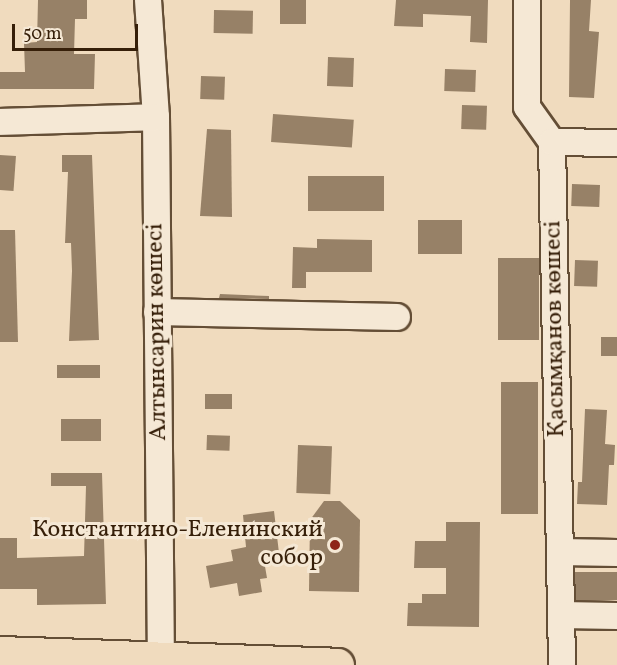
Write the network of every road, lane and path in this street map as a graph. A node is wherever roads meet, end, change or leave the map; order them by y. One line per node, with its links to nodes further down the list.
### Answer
1 (148, 0): 3 (street, Алтынсарин көшесі)
2 (527, 0): 5 (street)
3 (156, 117): 4 (street); 7 (street, Алтынсарин көшесі)
4 (0, 122)
5 (552, 142): 6 (street); 9 (street, Қасымқанов көшесі)
6 (617, 143)
7 (158, 312): 8 (street); 14 (street, Алтынсарин көшесі)
8 (397, 317)
9 (560, 552): 10 (street); 11 (street, Қасымқанов көшесі)
10 (617, 553)
11 (561, 615): 12 (street); 16 (street, Қасымқанов көшесі)
12 (617, 616)
13 (0, 653): 14 (main road)
14 (161, 662): 15 (main road)
15 (338, 665)
16 (562, 665)

